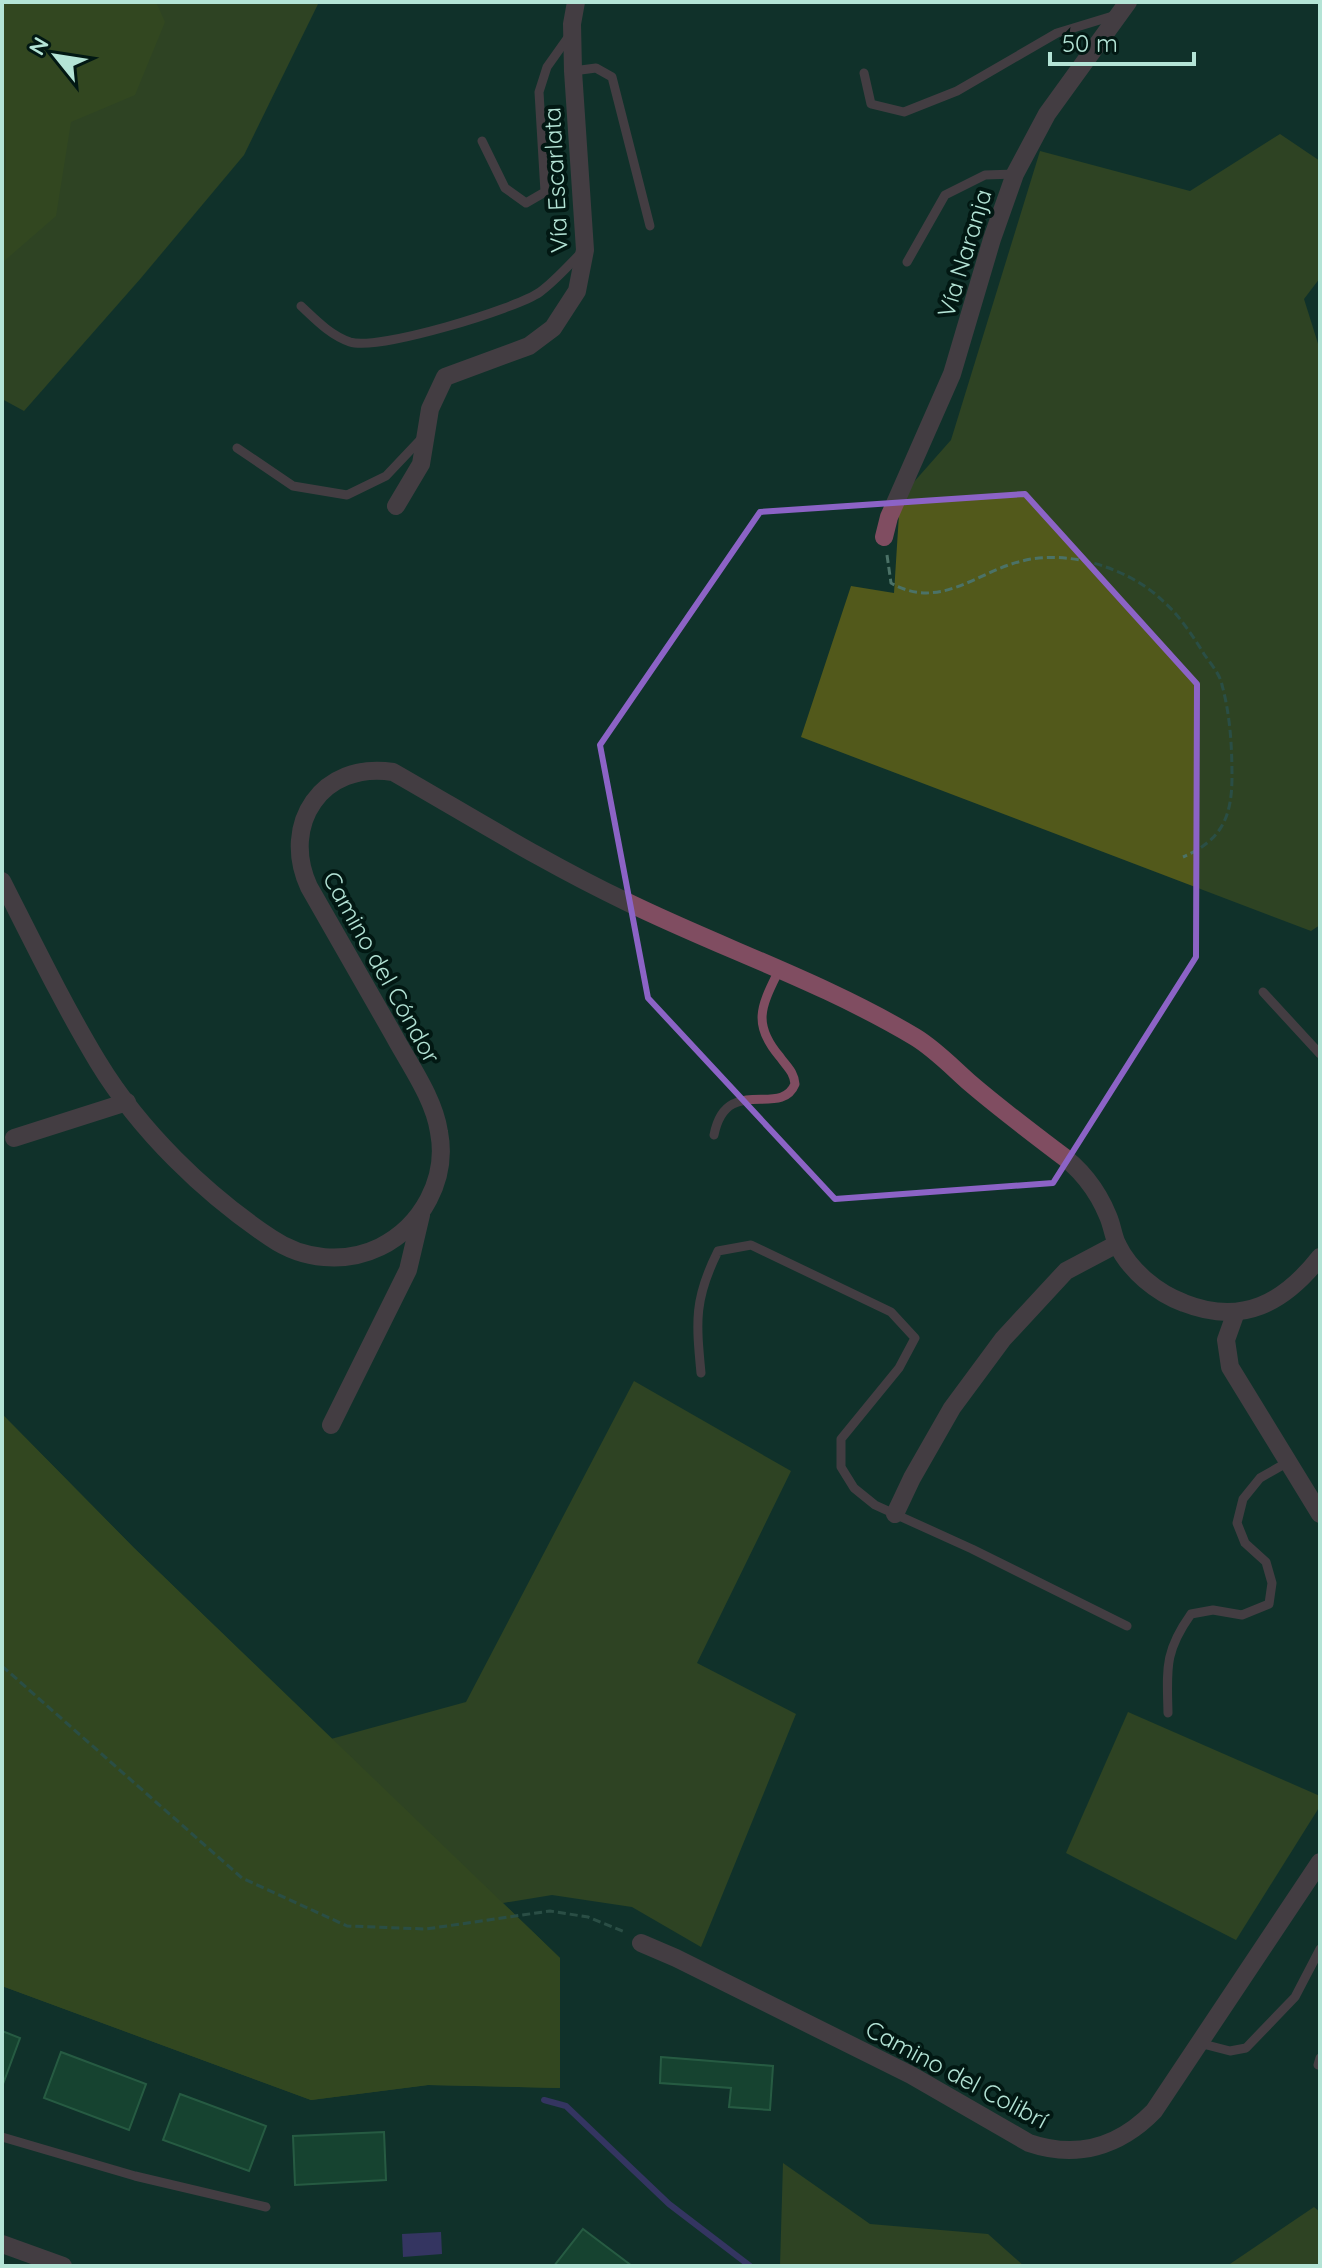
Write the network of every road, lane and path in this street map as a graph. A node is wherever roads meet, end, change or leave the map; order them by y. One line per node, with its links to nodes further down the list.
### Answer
1 (576, 2): 3 (street, Vía Escarlata)
2 (1123, 8): 5 (lane); 7 (street, Vía Naranja)
3 (572, 34): 4 (street, Vía Escarlata); 6 (lane)
4 (573, 71): 8 (lane); 9 (street, Vía Escarlata)
5 (864, 73)
6 (482, 141)
7 (1015, 174): 10 (lane); 15 (street, Vía Naranja)
8 (650, 226)
9 (585, 250): 11 (lane); 12 (street, Vía Escarlata)
10 (907, 262)
11 (301, 306)
12 (426, 434): 13 (lane); 14 (street, Vía Escarlata)
13 (237, 448)
14 (396, 506)
15 (884, 537): 16 (path)
16 (1183, 857)
17 (2, 881): 21 (street, Camino del Cóndor)
18 (779, 970): 22 (lane); 24 (street, Camino del Cóndor); 25 (street, Camino del Cóndor)
19 (1263, 992): 20 (lane)
20 (1320, 1054)
21 (127, 1102): 23 (street); 24 (street, Camino del Cóndor)
22 (714, 1135)
23 (14, 1138)
24 (421, 1212): 29 (street)
25 (1117, 1244): 27 (street, Camino del Cóndor); 31 (street)
26 (1320, 1257): 27 (street, Camino del Cóndor)
27 (1236, 1312): 30 (street)
28 (701, 1373): 31 (lane)
29 (331, 1425)
30 (1288, 1462): 32 (street); 35 (lane)
31 (895, 1514): 33 (lane)
32 (1320, 1514)
33 (1127, 1626)
34 (2, 1666): 37 (path)
35 (1168, 1713)
36 (1320, 1862): 39 (street, Camino del Colibrí)
37 (641, 1943): 39 (street, Camino del Colibrí)
38 (1320, 1949): 39 (lane)
39 (1199, 2043)
40 (2, 2137): 41 (lane)
41 (266, 2207)
42 (2, 2244): 43 (street)
43 (63, 2266)

